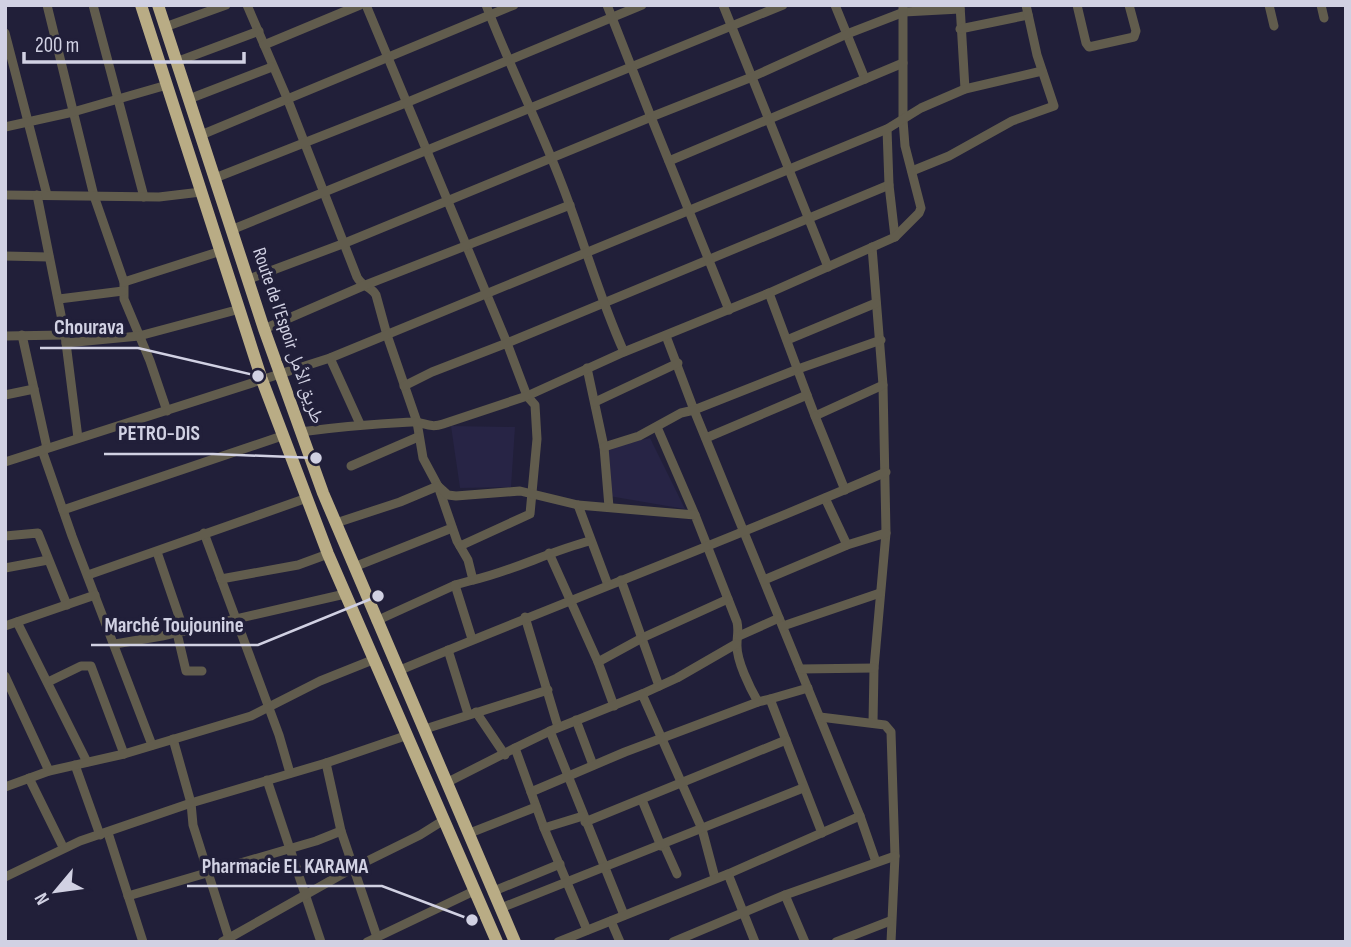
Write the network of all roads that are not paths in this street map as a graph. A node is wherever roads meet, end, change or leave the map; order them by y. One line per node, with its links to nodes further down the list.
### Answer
1 (47, 5): 52 (street)
2 (93, 5): 48 (street)
3 (141, 5): 45 (highway, Route de l’Espoir طريق الأمل)
4 (158, 5): 27 (highway, Route de l’Espoir طريق الأمل)
5 (226, 5): 27 (street)
6 (247, 5): 30 (street)
7 (360, 5): 33 (street)
8 (366, 5): 34 (street)
9 (486, 5): 23 (street)
10 (514, 5): 23 (street)
11 (607, 5): 24 (street)
12 (642, 5): 24 (street)
13 (723, 5): 28 (street)
14 (783, 5): 28 (street)
15 (835, 5): 32 (street)
16 (1077, 5): 17 (street)
17 (1129, 5)
18 (1269, 5): 26 (street)
19 (1321, 5): 25 (street)
20 (960, 7): 21 (street); 29 (street)
21 (904, 9): 32 (street); 37 (street)
22 (1027, 10): 29 (street); 40 (street)
23 (490, 16): 34 (street); 35 (street)
24 (611, 17): 35 (street); 38 (street)
25 (1324, 18)
26 (1274, 26)
27 (166, 27): 36 (highway, Route de l’Espoir طريق الأمل)
28 (732, 27): 38 (street); 43 (street)
29 (960, 29): 46 (street)
30 (259, 31): 33 (street); 36 (street)
31 (5, 33): 41 (street)
32 (847, 34): 43 (street); 44 (street)
33 (264, 45): 39 (street)
34 (388, 57): 47 (street); 50 (street)
35 (509, 60): 50 (street); 51 (street)
36 (176, 62): 49 (highway, Route de l’Espoir طريق الأمل)
37 (903, 63): 44 (street); 55 (street)
38 (631, 66): 51 (street); 53 (street)
39 (272, 67): 47 (street); 49 (street)
40 (1042, 71): 46 (street); 65 (street)
41 (16, 73): 42 (street); 54 (street)
42 (5, 77)
43 (752, 77): 53 (street); 56 (street)
44 (865, 79): 56 (street)
45 (167, 85): 48 (street); 68 (highway, Route de l’Espoir طريق الأمل)
46 (965, 89): 55 (street)
47 (287, 98): 59 (street); 60 (street)
48 (117, 99): 52 (street); 73 (street)
49 (189, 99): 59 (highway, Route de l’Espoir طريق الأمل)
50 (408, 102): 60 (street); 61 (street)
51 (530, 106): 61 (street); 62 (street)
52 (73, 112): 54 (street); 72 (street)
53 (652, 117): 62 (street); 63 (street)
54 (28, 120): 57 (street); 71 (street)
55 (903, 120): 58 (street); 65 (street)
56 (769, 121): 63 (street); 64 (street)
57 (5, 127)
58 (887, 129): 64 (street); 67 (street)
59 (201, 135): 66 (highway, Route de l’Espoir طريق الأمل)
60 (305, 143): 66 (street); 69 (street)
61 (427, 151): 69 (street); 74 (street)
62 (551, 157): 74 (street); 75 (street)
63 (669, 161): 76 (street)
64 (789, 170): 76 (street); 77 (street)
65 (912, 171): 79 (street)
66 (215, 178): 78 (highway, Route de l’Espoir طريق الأمل)
67 (889, 185): 77 (street); 79 (street)
68 (201, 192): 73 (street); 83 (highway, Route de l’Espoir طريق الأمل)
69 (324, 192): 78 (street); 80 (street)
70 (5, 194): 71 (street)
71 (42, 195): 72 (street); 86 (street)
72 (94, 196): 73 (street); 90 (street)
73 (144, 197)
74 (447, 201): 80 (street); 81 (street)
75 (570, 205): 81 (street); 84 (street)
76 (689, 211): 84 (street); 87 (street)
77 (809, 218): 87 (street); 88 (street)
78 (232, 230): 89 (highway, Route de l’Espoir طريق الأمل)
79 (895, 237): 82 (street)
80 (345, 243): 89 (street); 91 (street)
81 (466, 247): 91 (street); 92 (street)
82 (872, 247): 88 (street); 96 (street)
83 (221, 251): 90 (street); 97 (highway, Route de l’Espoir طريق الأمل)
84 (588, 253): 92 (street); 95 (street)
85 (5, 256): 86 (street)
86 (49, 257): 94 (street)
87 (709, 259): 95 (street); 98 (street)
88 (828, 267): 93 (street)
89 (249, 279): 99 (highway, Route de l’Espoir طريق الأمل)
90 (123, 286): 94 (street); 101 (street)
91 (363, 286): 99 (street); 102 (street)
92 (486, 292): 102 (street); 108 (street)
93 (769, 293): 98 (street); 106 (street)
94 (58, 299): 105 (street)
95 (604, 302): 108 (street); 109 (street)
96 (876, 303): 106 (street); 107 (street)
97 (240, 309): 101 (street); 115 (highway, Route de l’Espoir طريق الأمل)
98 (729, 310): 104 (street)
99 (264, 328): 114 (highway, Route de l’Espoir طريق الأمل)
100 (22, 335): 103 (street); 105 (street); 118 (street)
101 (139, 335): 105 (street); 124 (street)
102 (387, 335): 110 (street); 117 (street)
103 (5, 336)
104 (666, 336): 109 (street); 111 (street)
105 (65, 339): 132 (street)
106 (788, 340): 113 (street)
107 (881, 340): 113 (street); 116 (street)
108 (507, 343): 117 (street); 121 (street)
109 (624, 352): 112 (street)
110 (330, 358): 114 (street); 127 (street)
111 (678, 363): 122 (street); 123 (street)
112 (587, 368): 121 (street); 122 (street)
113 (798, 369): 120 (street); 123 (street)
114 (282, 374): 115 (street); 129 (highway, Route de l’Espoir طريق الأمل)
115 (262, 380): 124 (street); 130 (highway, Route de l’Espoir طريق الأمل)
116 (883, 385): 125 (street); 138 (street)
117 (404, 386): 126 (street)
118 (34, 389): 119 (street); 135 (street)
119 (5, 395)
120 (807, 395): 125 (street); 133 (street)
121 (527, 396): 126 (street); 141 (street)
122 (595, 402): 134 (street)
123 (694, 410): 128 (street); 133 (street)
124 (167, 411): 132 (street)
125 (815, 416): 140 (street)
126 (417, 422): 127 (street); 131 (street)
127 (360, 424): 129 (street)
128 (657, 427): 134 (street); 147 (street)
129 (300, 432): 148 (highway, Route de l’Espoir طريق الأمل)
130 (282, 436): 142 (highway, Route de l’Espoir طريق الأمل); 146 (street)
131 (418, 437): 137 (street); 139 (street)
132 (78, 438): 135 (street)
133 (706, 438): 150 (street)
134 (604, 447): 145 (street)
135 (45, 449): 136 (street); 146 (street)
136 (5, 462)
137 (351, 466)
138 (886, 472): 140 (street); 152 (street)
139 (438, 486): 141 (street); 148 (street); 149 (street)
140 (845, 490): 143 (street)
141 (532, 492): 144 (street); 156 (street)
142 (307, 498): 151 (street); 160 (highway, Route de l’Espoir طريق الأمل)
143 (825, 498): 150 (street); 155 (street)
144 (578, 505): 145 (street); 154 (street)
145 (609, 507): 147 (street)
146 (63, 510): 164 (street)
147 (695, 515): 157 (street)
148 (336, 523): 162 (highway, Route de l’Espoir طريق الأمل)
149 (452, 528): 156 (street); 162 (street)
150 (745, 531): 157 (street); 168 (street)
151 (204, 533): 158 (street); 165 (street)
152 (886, 533): 155 (street); 171 (street)
153 (5, 536): 161 (street)
154 (590, 541): 159 (street); 170 (street)
155 (847, 545): 168 (street)
156 (460, 546): 166 (street)
157 (709, 546): 167 (street); 174 (street)
158 (157, 552): 164 (street); 183 (street)
159 (549, 553): 166 (street); 175 (street)
160 (328, 554): 165 (street); 172 (highway, Route de l’Espoir طريق الأمل)
161 (48, 560): 163 (street); 176 (street)
162 (354, 567): 179 (highway, Route de l’Espoir طريق الأمل)
163 (5, 568)
164 (88, 575): 173 (street)
165 (221, 579): 178 (street)
166 (473, 580): 169 (street)
167 (621, 580): 170 (street); 184 (street)
168 (765, 580): 181 (street)
169 (455, 585): 179 (street); 185 (street)
170 (608, 585): 175 (street)
171 (880, 593): 181 (street); 191 (street)
172 (345, 594): 178 (street); 189 (highway, Route de l’Espoir طريق الأمل)
173 (95, 595): 176 (street); 187 (street)
174 (728, 599): 184 (street); 186 (street)
175 (569, 600): 177 (street); 190 (street)
176 (67, 605): 180 (street)
177 (525, 617): 185 (street); 199 (street)
178 (235, 618): 183 (street); 204 (street)
179 (376, 621): 194 (highway, Route de l’Espoir طريق الأمل)
180 (17, 622): 182 (street); 196 (street)
181 (781, 622): 186 (street); 192 (street)
182 (5, 626)
183 (180, 632): 187 (street); 193 (street)
184 (642, 638): 190 (street); 197 (street)
185 (472, 639): 188 (street)
186 (738, 640): 197 (street); 202 (street)
187 (115, 644): 215 (street)
188 (448, 650): 194 (street); 205 (street)
189 (375, 659): 204 (street); 211 (highway, Route de l’Espoir طريق الأمل)
190 (598, 662): 203 (street)
191 (874, 668): 192 (street); 208 (street)
192 (800, 669): 198 (street)
193 (202, 671)
194 (398, 671): 209 (highway, Route de l’Espoir طريق الأمل)
195 (5, 676): 223 (street)
196 (48, 682): 217 (street); 219 (street)
197 (659, 686): 200 (street)
198 (808, 688): 201 (street); 206 (street)
199 (548, 690): 205 (street); 210 (street)
200 (642, 694): 203 (street); 213 (street)
201 (770, 699): 202 (street); 214 (street)
202 (758, 702): 213 (street)
203 (614, 705): 207 (street)
204 (269, 707): 212 (street); 224 (street)
205 (472, 713): 209 (street); 218 (street)
206 (820, 717): 208 (street); 236 (street)
207 (576, 720): 210 (street); 222 (street)
208 (873, 723): 248 (street)
209 (425, 729): 228 (highway, Route de l’Espoir طريق الأمل)
210 (554, 729): 216 (street); 225 (street)
211 (408, 735): 220 (street); 238 (highway, Route de l’Espoir طريق الأمل)
212 (173, 739): 215 (street); 234 (street)
213 (662, 739): 222 (street); 229 (street)
214 (786, 740): 229 (street); 231 (street)
215 (152, 745): 217 (street)
216 (515, 748): 218 (street); 232 (street)
217 (124, 754): 219 (street)
218 (505, 755): 228 (street)
219 (86, 762): 221 (street)
220 (326, 763): 224 (street); 241 (street)
221 (75, 765): 223 (street); 244 (street)
222 (593, 765): 225 (street)
223 (49, 771): 226 (street)
224 (290, 773): 227 (street)
225 (568, 776): 232 (street); 237 (street)
226 (29, 778): 230 (street); 246 (street)
227 (267, 779): 234 (street); 247 (street)
228 (448, 782): 242 (highway, Route de l’Espoir طريق الأمل)
229 (681, 785): 233 (street); 240 (street)
230 (5, 787)
231 (803, 788): 240 (street); 243 (street)
232 (531, 792): 235 (street)
233 (642, 800): 237 (street); 245 (street)
234 (191, 803): 244 (street); 253 (street)
235 (536, 807): 239 (street); 242 (street)
236 (860, 816): 243 (street); 249 (street)
237 (584, 819): 239 (street); 252 (street)
238 (444, 820): 251 (street); 259 (highway, Route de l’Espoir طريق الأمل)
239 (544, 828): 250 (street)
240 (702, 830): 245 (street); 257 (street)
241 (341, 831): 247 (street); 251 (street)
242 (470, 833): 260 (highway, Route de l’Espoir طريق الأمل)
243 (822, 833): 255 (street)
244 (104, 834): 246 (street); 263 (street)
245 (663, 845): 252 (street); 254 (street)
246 (64, 847): 256 (street)
247 (288, 848): 253 (street); 261 (street)
248 (895, 856): 249 (street); 268 (street)
249 (876, 862): 262 (street)
250 (560, 864): 258 (street); 260 (street)
251 (353, 868): 261 (street); 270 (street)
252 (604, 869): 258 (street); 266 (street)
253 (209, 871): 263 (street); 271 (street)
254 (677, 874)
255 (728, 874): 257 (street); 265 (street)
256 (5, 877)
257 (715, 878): 266 (street)
258 (568, 883): 264 (street); 269 (street)
259 (474, 891): 270 (street); 272 (highway, Route de l’Espoir طريق الأمل)
260 (494, 891): 264 (highway, Route de l’Espoir طريق الأمل)
261 (305, 895): 271 (street); 274 (street)
262 (785, 895): 265 (street); 281 (street)
263 (128, 896): 273 (street)
264 (501, 908): 276 (highway, Route de l’Espoir طريق الأمل)
265 (744, 912): 279 (street); 280 (street)
266 (624, 915): 267 (street)
267 (611, 921): 269 (street); 278 (street)
268 (890, 921): 282 (street); 283 (street)
269 (587, 930): 277 (street)
270 (377, 937): 275 (street)
271 (227, 940)
272 (493, 940)
273 (143, 942)
274 (321, 942)
275 (367, 942)
276 (515, 942)
277 (558, 942)
278 (620, 942)
279 (673, 942)
280 (755, 942)
281 (805, 942)
282 (836, 942)
283 (891, 942)

